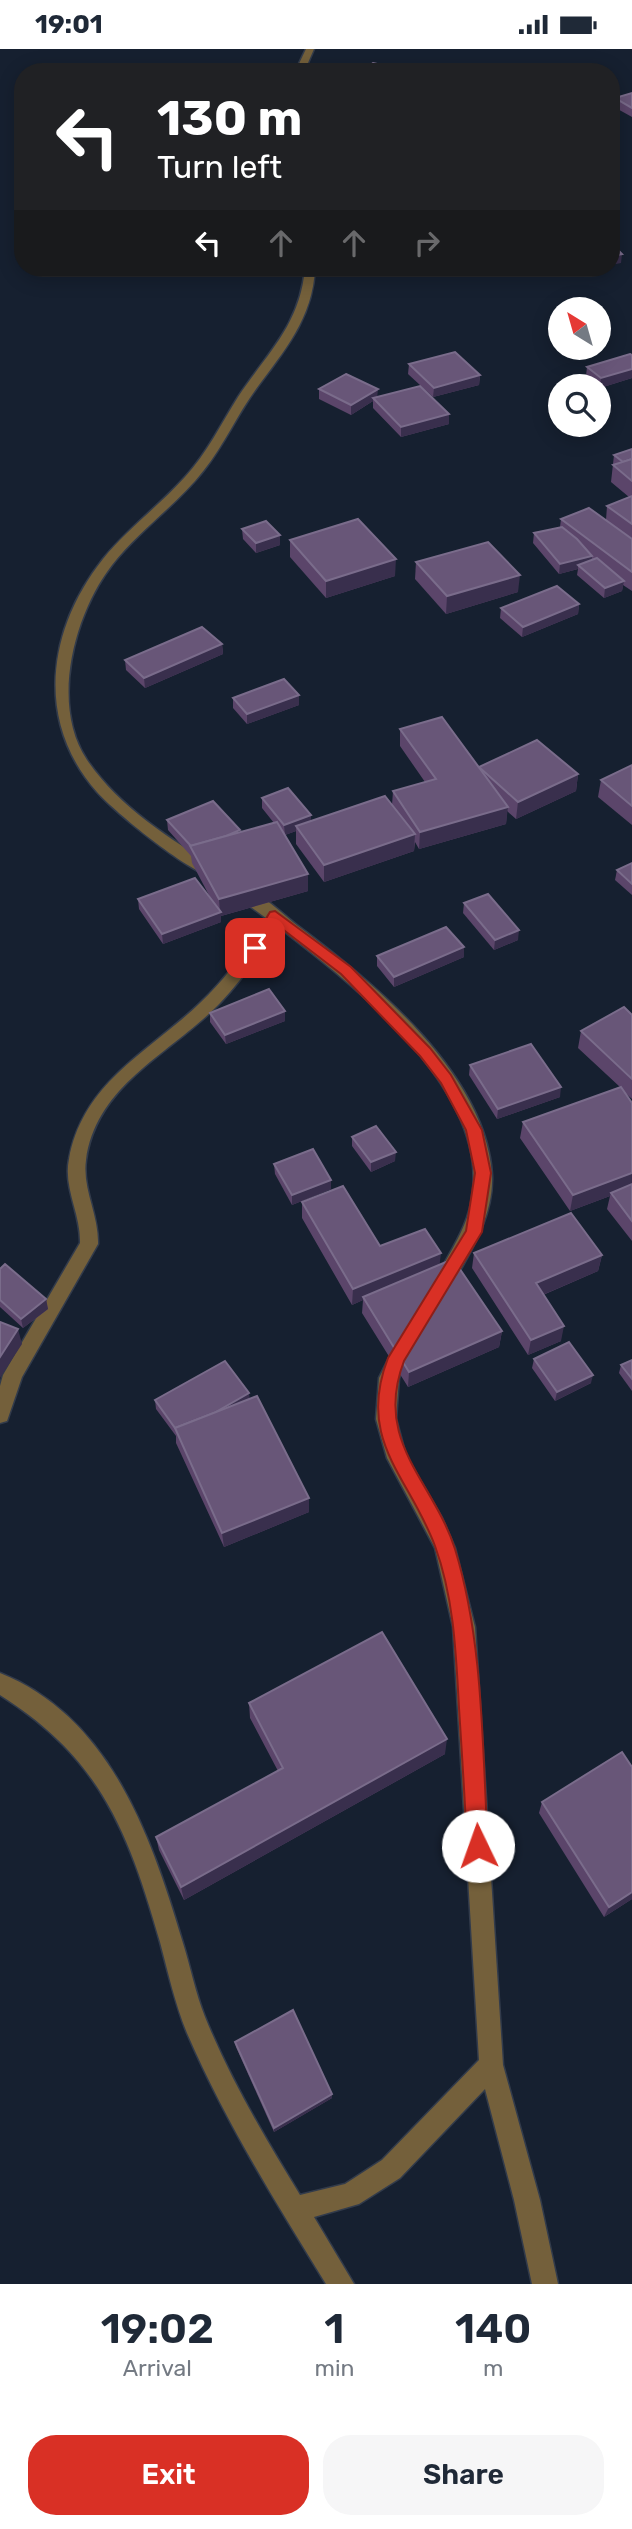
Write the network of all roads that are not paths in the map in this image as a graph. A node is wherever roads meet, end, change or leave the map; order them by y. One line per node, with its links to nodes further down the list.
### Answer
1 (309, 277): 2 (street)
2 (275, 916): 3 (street); 5 (street)
3 (432, 1301)
4 (411, 1335): 7 (street)
5 (0, 1415)
6 (0, 1683): 8 (street)
7 (491, 2065): 8 (street); 10 (street)
8 (294, 2209): 9 (street)
9 (341, 2284)
10 (545, 2284)

